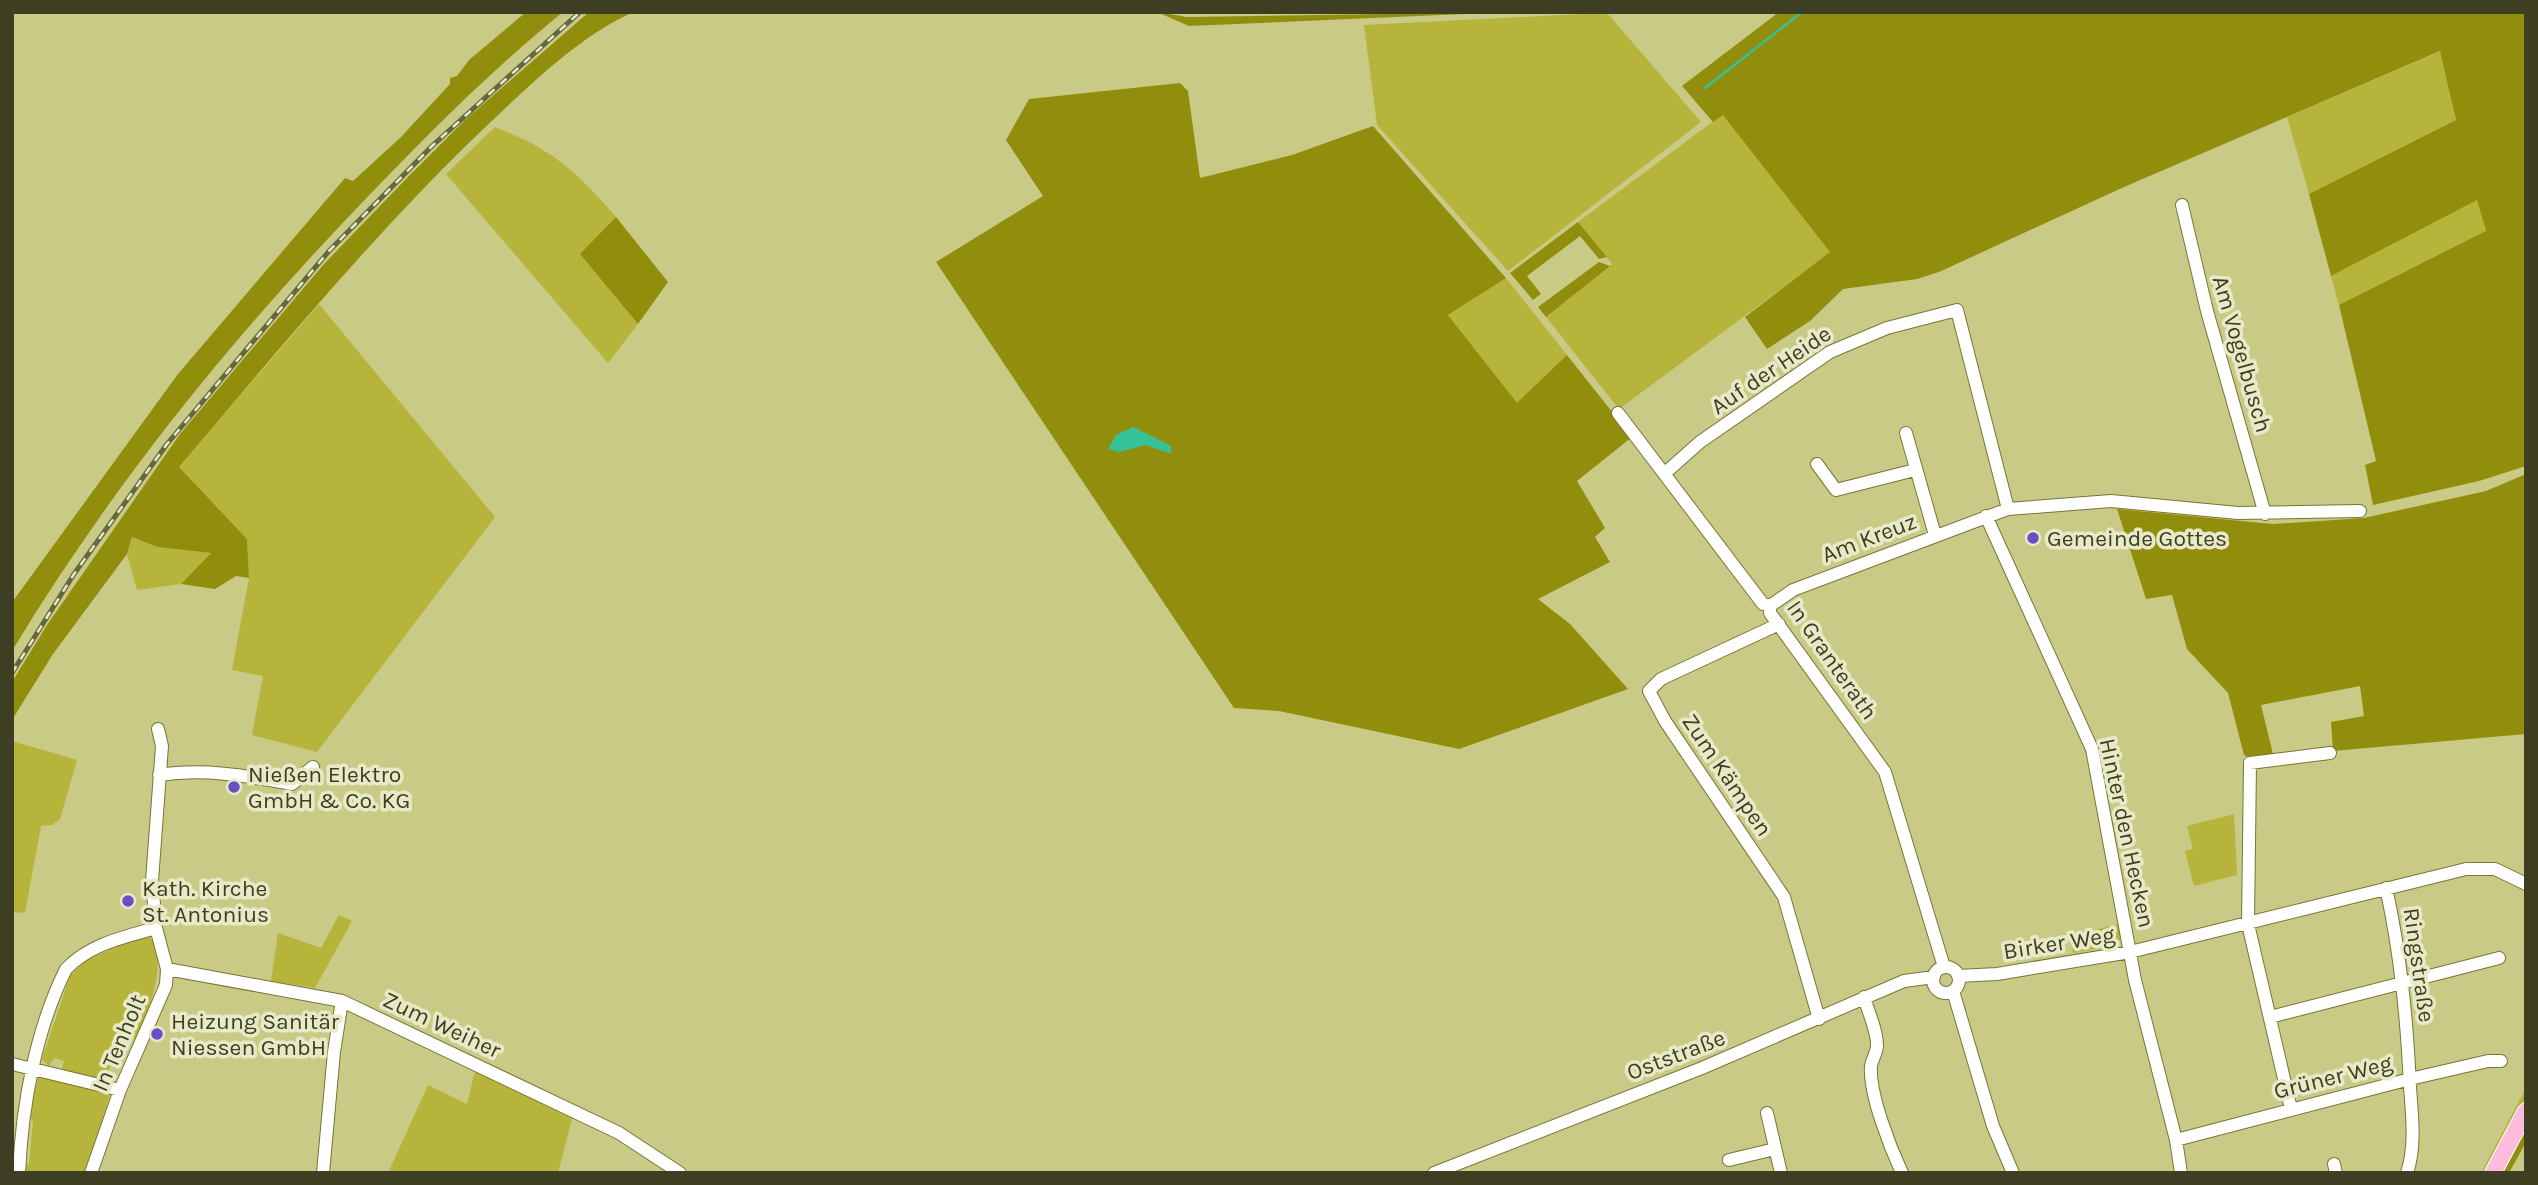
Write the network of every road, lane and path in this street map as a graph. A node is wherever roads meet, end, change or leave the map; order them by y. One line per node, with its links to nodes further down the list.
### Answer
1 (2182, 205): 9 (street, Am Vogelbusch)
2 (1618, 413): 6 (street, In Granterath)
3 (1906, 433): 5 (street)
4 (1817, 464): 5 (street)
5 (1915, 470): 11 (street)
6 (1664, 474): 7 (street, Auf der Heide); 12 (street, In Granterath)
7 (2008, 509): 9 (street); 10 (street)
8 (2360, 511): 9 (street)
9 (2265, 514)
10 (1986, 516): 11 (street, Am Kreuz); 22 (street, Hinter den Hecken)
11 (1935, 535): 12 (street, Am Kreuz)
12 (1770, 606): 13 (street, In Granterath)
13 (1779, 624): 24 (street, In Granterath); 33 (street, Zum Kämpen)
14 (158, 729): 17 (street, In Tenholt)
15 (2330, 753): 20 (street)
16 (313, 767): 17 (street)
17 (159, 775): 21 (street, In Tenholt)
18 (2526, 884): 19 (street, Birker Weg)
19 (2386, 888): 20 (street, Birker Weg); 28 (street, Ringstraße)
20 (2248, 924): 22 (street, Birker Weg); 32 (street)
21 (156, 928): 25 (street, In Tenholt); 36 (street)
22 (2130, 952): 26 (street, Birker Weg); 42 (street, Hinter den Hecken)
23 (2499, 958): 28 (street)
24 (1944, 967): 26 (street); 27 (street)
25 (167, 969): 31 (street, Zum Weiher); 38 (street, In Tenholt)
26 (1958, 976): 29 (street)
27 (1934, 977): 29 (street); 30 (street, Oststraße)
28 (2404, 984): 32 (street); 37 (street, Ringstraße)
29 (1953, 991): 52 (street)
30 (1864, 997): 33 (street, Oststraße); 51 (street)
31 (342, 1001): 47 (street); 48 (street, Zum Weiher)
32 (2270, 1017): 39 (street)
33 (1819, 1019): 49 (street, Oststraße)
34 (2501, 1061): 37 (street, Grüner Weg)
35 (12, 1064): 36 (street)
36 (33, 1069): 38 (street); 45 (street)
37 (2410, 1079): 39 (street, Grüner Weg); 54 (street, Ringstraße)
38 (120, 1090): 46 (street, In Tenholt)
39 (2291, 1109): 42 (street, Grüner Weg)
40 (2526, 1111): 55 (main road)
41 (1768, 1113): 43 (street)
42 (2176, 1140): 53 (street, Hinter den Hecken)
43 (1775, 1149): 44 (street); 50 (street)
44 (1729, 1160)
45 (19, 1173)
46 (91, 1173)
47 (323, 1173)
48 (680, 1173)
49 (1434, 1173)
50 (1781, 1173)
51 (1902, 1173)
52 (2013, 1173)
53 (2181, 1173)
54 (2407, 1173)
55 (2493, 1173)

